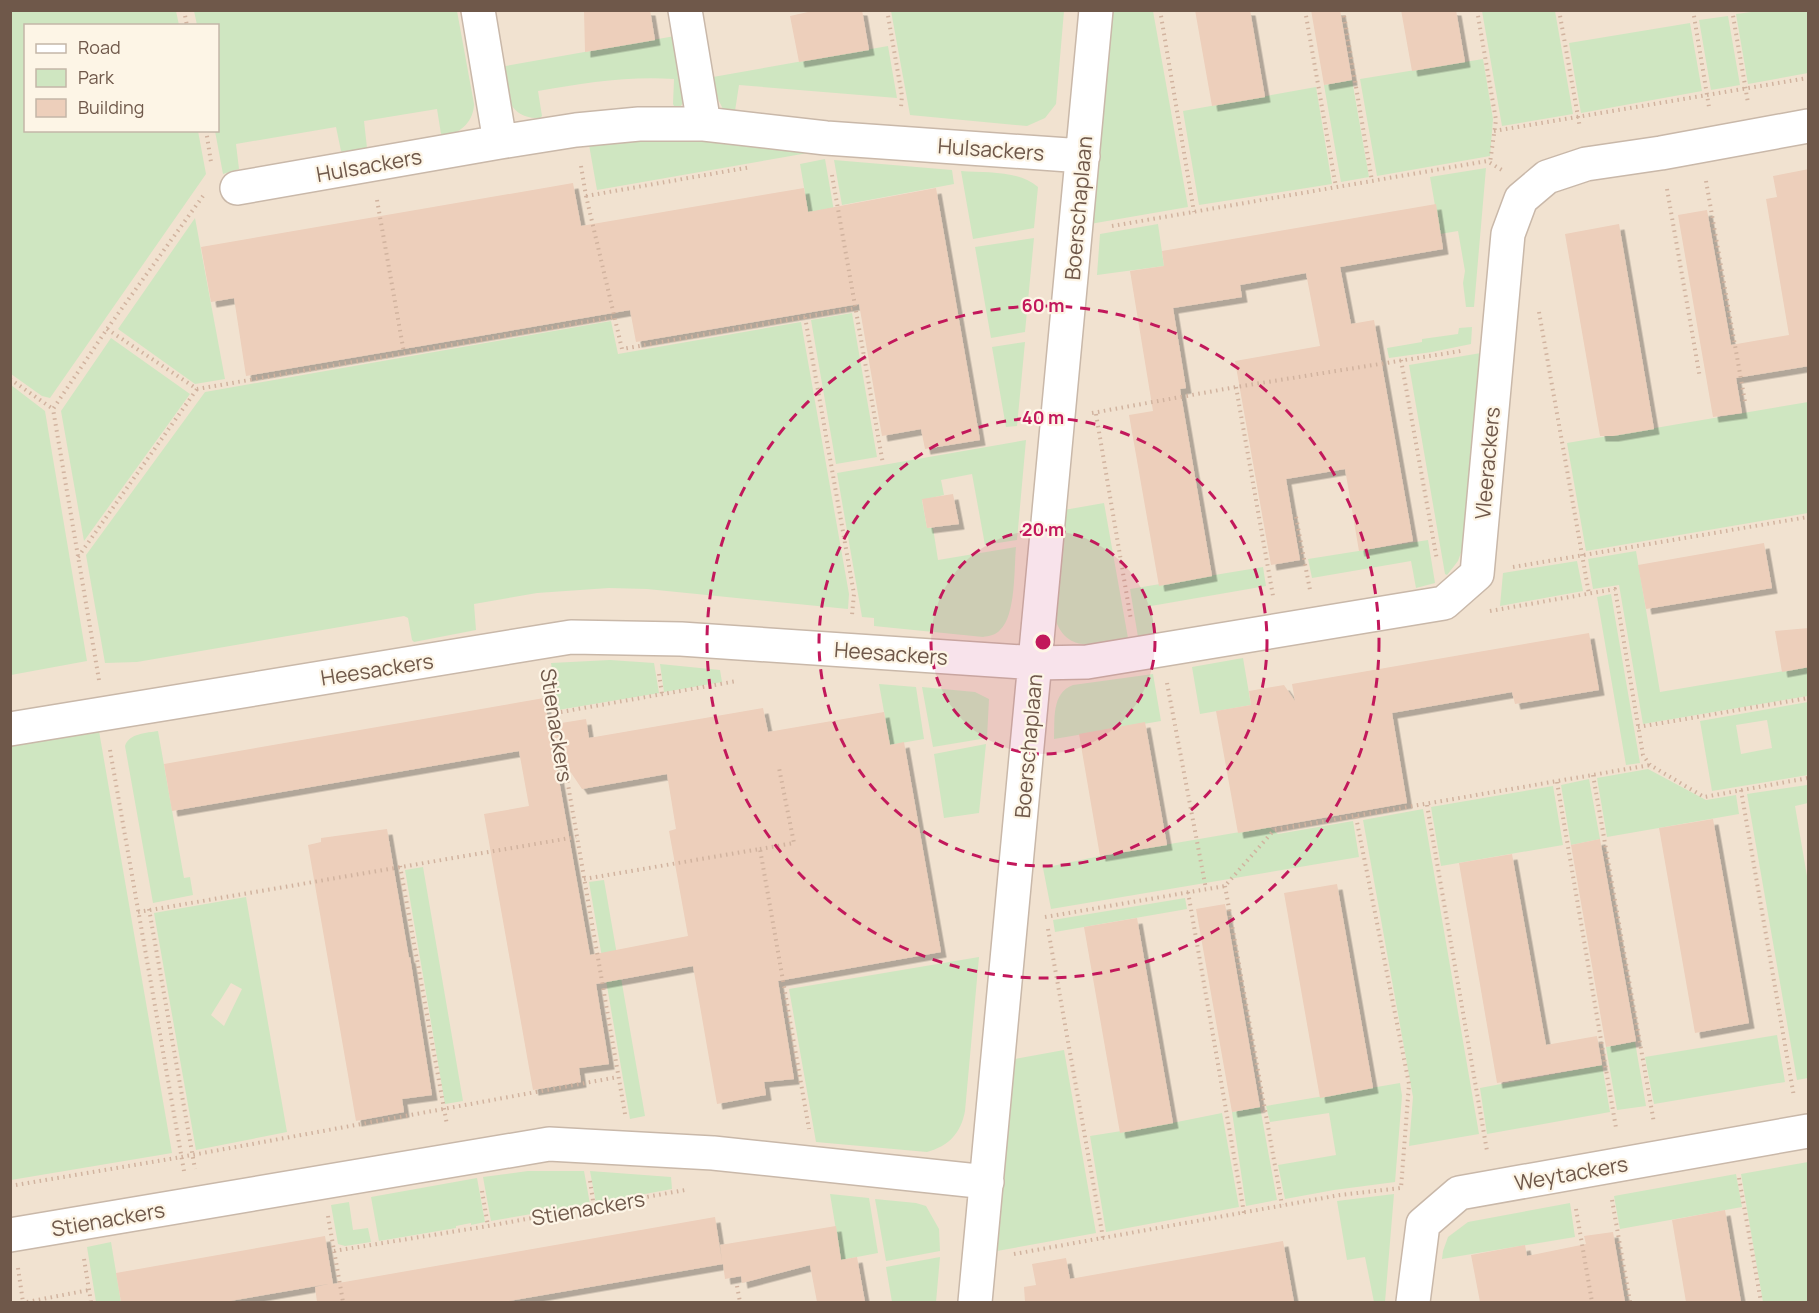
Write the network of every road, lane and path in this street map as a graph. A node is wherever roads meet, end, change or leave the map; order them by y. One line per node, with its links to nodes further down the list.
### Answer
1 (478, 10): 23 (street)
2 (685, 10): 16 (street)
3 (887, 10): 24 (path)
4 (1096, 10): 27 (street, Boerschaplaan)
5 (1160, 10): 37 (path)
6 (1305, 10): 34 (path)
7 (1343, 10): 32 (path)
8 (1477, 10): 19 (path)
9 (1559, 10): 15 (path)
10 (1693, 10): 14 (path)
11 (1732, 10): 13 (path)
12 (1809, 78): 13 (path)
13 (1746, 89): 14 (path); 21 (path)
14 (1707, 94): 15 (path); 25 (path)
15 (1578, 118): 19 (path); 29 (path)
16 (704, 124): 18 (street, Hulsackers); 22 (street, Hulsackers)
17 (1809, 126): 21 (street, Vleerackers)
18 (576, 130): 23 (street, Hulsackers); 36 (path)
19 (1494, 131): 28 (path)
20 (206, 132): 33 (path)
21 (1754, 136): 25 (street, Vleerackers)
22 (826, 138): 24 (street, Hulsackers); 40 (path)
23 (500, 142): 30 (street, Hulsackers)
24 (899, 142): 27 (street, Hulsackers)
25 (1707, 144): 26 (street, Vleerackers); 51 (path)
26 (1661, 153): 29 (street, Vleerackers); 47 (path)
27 (1083, 156): 38 (street, Boerschaplaan)
28 (1490, 163): 32 (path); 35 (path)
29 (1586, 164): 35 (street, Vleerackers)
30 (370, 165): 33 (street, Hulsackers); 45 (path)
31 (759, 166): 36 (path)
32 (1372, 181): 34 (path)
33 (219, 182): 43 (path)
34 (1336, 187): 37 (path)
35 (1533, 188): 44 (street, Vleerackers)
36 (586, 196): 41 (path)
37 (1194, 212): 38 (path)
38 (1076, 229): 53 (street, Boerschaplaan)
39 (1537, 302): 58 (path)
40 (856, 308): 42 (path); 55 (path)
41 (615, 317): 42 (path); 45 (path)
42 (805, 317): 68 (path)
43 (107, 329): 50 (path); 52 (path)
44 (1497, 345): 46 (path); 60 (street, Vleerackers)
45 (404, 353): 50 (path)
46 (1401, 360): 49 (path); 62 (path)
47 (1700, 378)
48 (10, 379): 52 (path)
49 (1236, 387): 54 (path); 65 (path)
50 (197, 389): 59 (path)
51 (1745, 402)
52 (53, 409): 59 (path)
53 (1059, 413): 54 (path); 70 (street, Boerschaplaan)
54 (1096, 413): 69 (path)
55 (883, 464)
56 (1296, 517): 64 (path)
57 (1809, 517): 58 (path)
58 (1581, 554): 60 (path); 61 (path)
59 (78, 558): 72 (path)
60 (1484, 587): 62 (street); 63 (path)
61 (1589, 594): 63 (path); 74 (path)
62 (1444, 603): 63 (path); 64 (street)
63 (1490, 612)
64 (1316, 624): 65 (street)
65 (1279, 630): 69 (street)
66 (543, 642): 67 (street, Heesackers); 72 (street, Heesackers); 73 (path, Stienackers)
67 (746, 643): 68 (street, Heesackers); 73 (path)
68 (849, 650): 70 (street, Heesackers)
69 (1148, 652): 70 (street); 89 (path)
70 (1036, 663): 93 (street, Boerschaplaan)
71 (1809, 698): 74 (path)
72 (104, 713): 75 (street, Heesackers); 92 (path)
73 (555, 713): 84 (path, Stienackers)
74 (1638, 727): 76 (path)
75 (10, 729)
76 (1650, 765): 78 (path); 81 (path)
77 (779, 768): 85 (path)
78 (1593, 775): 80 (path); 102 (path)
79 (1809, 778): 81 (path)
80 (1557, 782): 82 (path); 105 (path)
81 (1741, 790): 97 (path)
82 (1427, 805): 83 (path); 110 (path)
83 (1356, 817): 88 (path); 111 (path)
84 (576, 837): 86 (path); 87 (path, Stienackers)
85 (760, 849): 87 (path); 104 (path)
86 (400, 866): 91 (path); 96 (path)
87 (584, 879): 95 (path, Stienackers)
88 (1225, 886): 89 (path); 114 (path)
89 (1206, 889): 90 (path)
90 (1188, 892): 94 (path); 115 (path)
91 (149, 909): 92 (path); 100 (path)
92 (138, 912): 101 (path)
93 (1012, 915): 94 (path); 108 (street, Boerschaplaan)
94 (1046, 917): 118 (path)
95 (618, 1077): 96 (path); 99 (path, Stienackers)
96 (444, 1109): 100 (path); 103 (path)
97 (1804, 1132): 98 (street, Weytackers)
98 (1736, 1144): 102 (street, Weytackers); 130 (path)
99 (631, 1149): 103 (street, Stienackers); 104 (street, Stienackers)
100 (193, 1154): 101 (path); 113 (path)
101 (181, 1157): 109 (path); 113 (path)
102 (1660, 1158): 105 (street, Weytackers)
103 (454, 1160): 107 (street, Stienackers)
104 (816, 1164): 108 (street, Stienackers)
105 (1614, 1166): 106 (street, Weytackers); 129 (path)
106 (1570, 1174): 110 (street, Weytackers); 128 (path)
107 (322, 1182): 113 (street, Stienackers); 119 (path)
108 (987, 1182): 120 (street, Boerschaplaan)
109 (10, 1186)
110 (1494, 1187): 116 (street, Weytackers)
111 (1401, 1188): 114 (path); 116 (path)
112 (691, 1189): 119 (path, Stienackers)
113 (196, 1204): 117 (street, Stienackers)
114 (1282, 1205): 115 (path)
115 (1244, 1213): 118 (path)
116 (1423, 1224): 127 (street)
117 (10, 1235)
118 (1103, 1238): 120 (path)
119 (334, 1251): 124 (path)
120 (980, 1257): 126 (street, Boerschaplaan)
121 (737, 1286): 125 (path)
122 (89, 1290): 123 (path)
123 (27, 1302)
124 (344, 1302)
125 (740, 1302)
126 (975, 1302)
127 (1413, 1302)
128 (1592, 1302)
129 (1630, 1302)
130 (1761, 1302)

